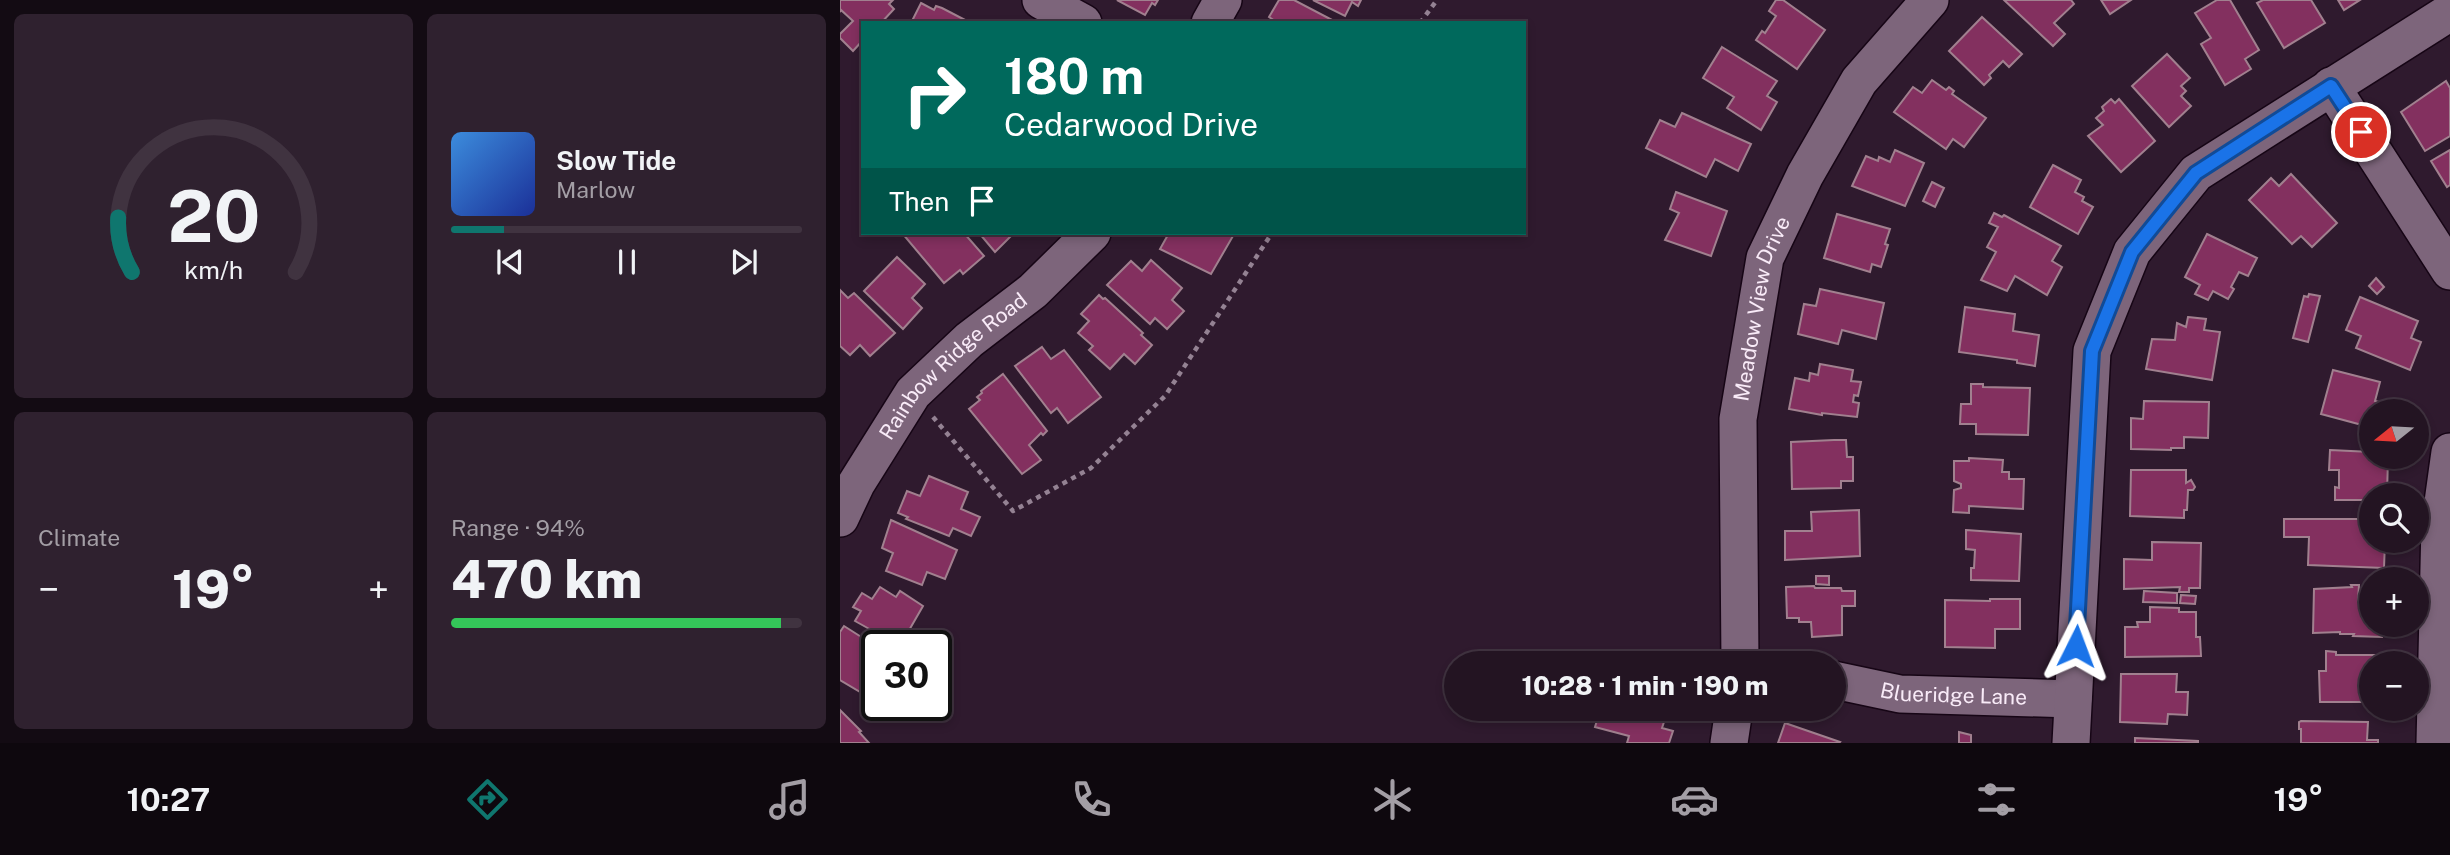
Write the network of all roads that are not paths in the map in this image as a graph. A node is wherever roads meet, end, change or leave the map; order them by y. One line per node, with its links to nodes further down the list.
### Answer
1 (1041, 0): 5 (street)
2 (1223, 0): 6 (street)
3 (1930, 0): 13 (street, Meadow View Drive)
4 (2450, 12): 7 (street)
5 (1079, 21)
6 (1211, 21)
7 (2331, 86): 9 (street); 15 (street)
8 (1090, 235): 11 (street, Rainbow Ridge Road)
9 (2450, 271)
10 (2450, 452): 19 (street)
11 (848, 482): 12 (street, Rainbow Ridge Road)
12 (840, 518)
13 (1745, 651)
14 (1846, 683): 15 (street, Blueridge Lane)
15 (2073, 699): 18 (street)
16 (1732, 721): 17 (street)
17 (1729, 743)
18 (2071, 743)
19 (2435, 743)

